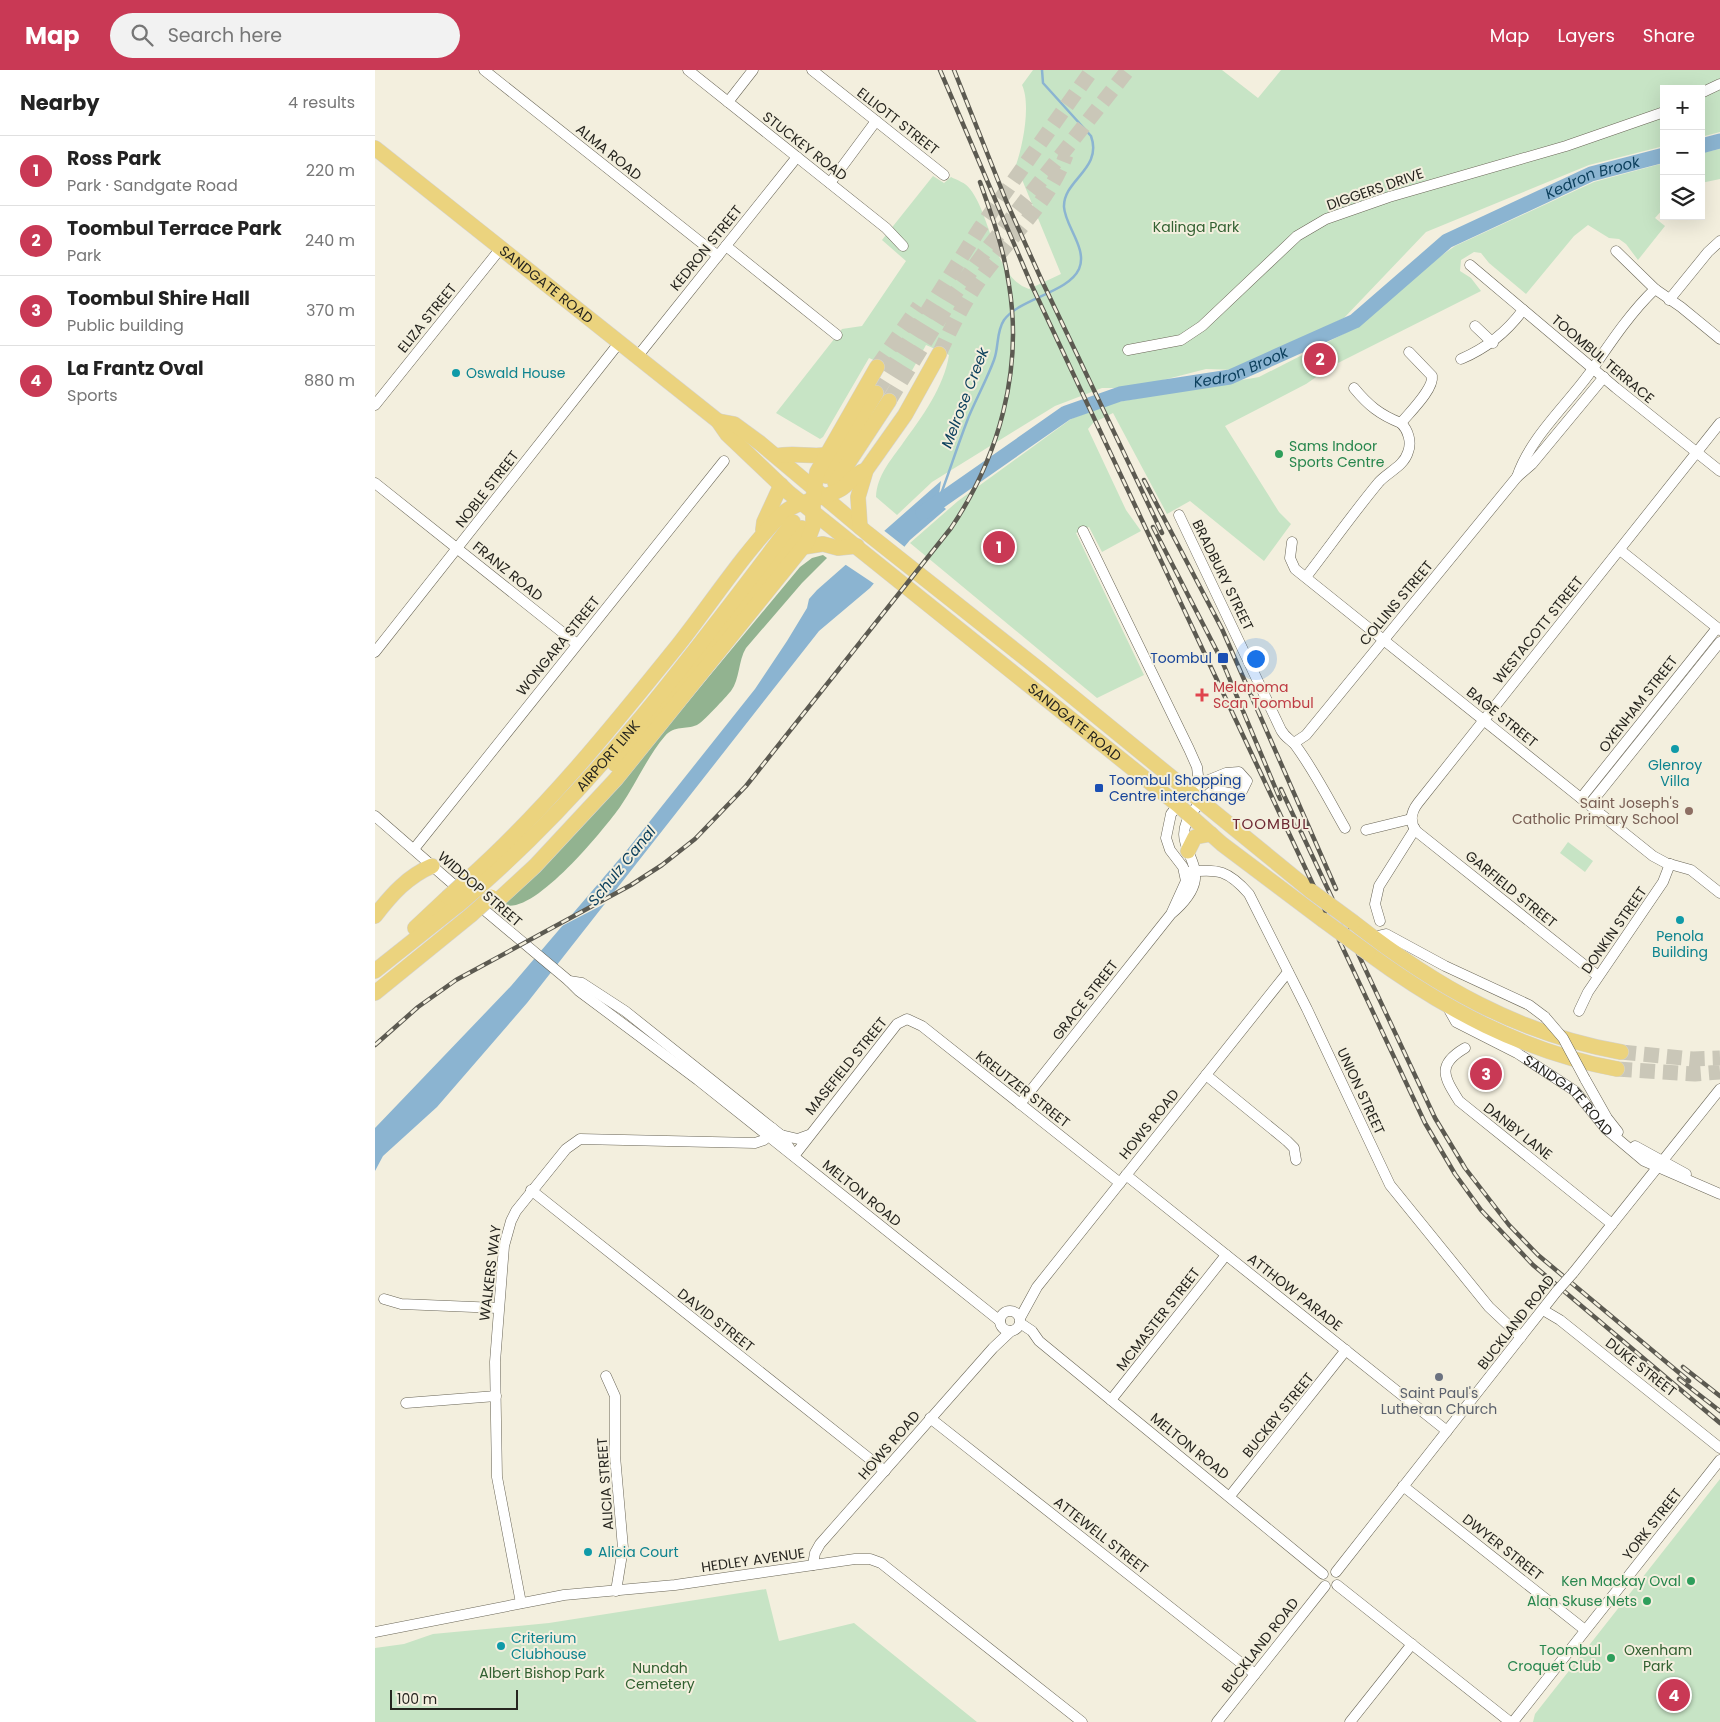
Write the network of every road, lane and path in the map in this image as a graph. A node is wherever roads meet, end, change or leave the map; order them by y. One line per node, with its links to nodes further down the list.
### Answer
1 (484, 70): 19 (street, ALMA ROAD)
2 (688, 70): 7 (street, STUCKEY ROAD)
3 (753, 70): 7 (street)
4 (812, 70): 9 (street, ELLIOTT STREET)
5 (1720, 84): 6 (street)
6 (1705, 91)
7 (728, 102): 11 (street, STUCKEY ROAD)
8 (1660, 113): 29 (street, DIGGERS DRIVE)
9 (876, 121): 12 (street, ELLIOTT STREET); 13 (street)
10 (377, 153): 17 (highway, SANDGATE ROAD)
11 (797, 157): 13 (street, STUCKEY ROAD); 15 (street, KEDRON STREET)
12 (944, 175)
13 (830, 183): 16 (street, STUCKEY ROAD)
14 (1720, 241): 22 (street)
15 (726, 246): 19 (street, KEDRON STREET); 25 (street)
16 (903, 246)
17 (501, 248): 28 (highway, SANDGATE ROAD); 39 (street, ELIZA STREET)
18 (1616, 251): 21 (street)
19 (717, 256): 32 (street, KEDRON STREET)
20 (1470, 265): 23 (street, TOOMBUL TERRACE)
21 (1655, 289): 22 (street); 35 (street, COLLINS STREET)
22 (1669, 300): 26 (street)
23 (1523, 310): 27 (street); 35 (street, TOOMBUL TERRACE)
24 (1475, 326): 27 (street)
25 (837, 335)
26 (1720, 339)
27 (1493, 342): 33 (street)
28 (619, 343): 32 (highway, SANDGATE ROAD); 61 (street, NOBLE STREET)
29 (1128, 350)
30 (1409, 352): 41 (street)
31 (939, 354): 47 (highway)
32 (637, 357): 40 (highway, SANDGATE ROAD)
33 (1461, 359)
34 (877, 367): 44 (highway)
35 (1593, 367): 36 (street, TOOMBUL TERRACE); 49 (street, COLLINS STREET)
36 (1604, 377): 43 (street, TOOMBUL TERRACE); 49 (street, COLLINS STREET)
37 (1354, 388): 41 (street)
38 (883, 397): 50 (highway)
39 (375, 405)
40 (718, 420): 45 (highway, SANDGATE ROAD); 52 (highway, SANDGATE ROAD)
41 (1401, 423): 63 (street)
42 (1720, 423): 43 (street, WESTACOTT STREET)
43 (1696, 452): 48 (street, TOOMBUL TERRACE); 62 (street, WESTACOTT STREET)
44 (825, 455): 45 (highway); 53 (highway)
45 (776, 456): 53 (highway, SANDGATE ROAD)
46 (724, 461): 67 (street, WONGARA STREET)
47 (866, 470): 53 (highway); 55 (highway)
48 (1720, 472)
49 (1517, 478): 65 (street, COLLINS STREET)
50 (831, 479)
51 (375, 482): 61 (street, FRANZ ROAD)
52 (781, 485): 53 (highway, SANDGATE ROAD); 57 (highway)
53 (813, 500): 55 (highway, SANDGATE ROAD); 57 (highway); 59 (highway, SANDGATE ROAD); 60 (highway)
54 (1179, 515): 70 (street, BRADBURY STREET)
55 (863, 530): 73 (highway, SANDGATE ROAD)
56 (1083, 531): 71 (street)
57 (761, 538): 88 (highway)
58 (1292, 542): 63 (street, BAGE STREET)
59 (857, 546): 60 (highway); 76 (highway, SANDGATE ROAD)
60 (803, 547): 90 (highway)
61 (457, 548): 67 (street, FRANZ ROAD); 68 (street, NOBLE STREET)
62 (1620, 550): 64 (street); 69 (street, WESTACOTT STREET)
63 (1306, 577): 65 (street, BAGE STREET)
64 (1719, 629): 75 (street, OXENHAM STREET)
65 (1384, 640): 69 (street, BAGE STREET); 70 (street, COLLINS STREET)
66 (1720, 642): 75 (street, OXENHAM STREET)
67 (577, 644): 83 (street, WONGARA STREET)
68 (375, 652)
69 (1484, 720): 75 (street, BAGE STREET); 79 (street, WESTACOTT STREET)
70 (1294, 743): 80 (street, BRADBURY STREET)
71 (1197, 767): 72 (street); 73 (street)
72 (1211, 780): 73 (street, GRACE STREET); 74 (street, GRACE STREET)
73 (1194, 788): 74 (highway, SANDGATE ROAD); 76 (street)
74 (1201, 801): 77 (street, GRACE STREET); 93 (highway, SANDGATE ROAD, bridge)
75 (1585, 801): 85 (street, BAGE STREET)
76 (1177, 805): 77 (highway, SANDGATE ROAD); 87 (street)
77 (1190, 815): 82 (highway, SANDGATE ROAD); 84 (street, GRACE STREET)
78 (375, 816): 83 (street, WIDDOP STREET)
79 (1413, 824): 81 (street); 92 (street, WESTACOTT STREET); 96 (street, GARFIELD STREET)
80 (1345, 828)
81 (1366, 830)
82 (1211, 834): 84 (highway); 99 (highway, SANDGATE ROAD, bridge)
83 (414, 849): 86 (street, WIDDOP STREET)
84 (1188, 850): 87 (street, GRACE STREET)
85 (1670, 864): 89 (street, BAGE STREET); 96 (street, DONKIN STREET)
86 (432, 866): 91 (highway); 97 (street, WIDDOP STREET)
87 (1190, 872): 95 (street, UNION STREET); 107 (street, GRACE STREET)
88 (474, 883): 90 (highway, AIRPORT LINK); 94 (highway, AIRPORT LINK, bridge)
89 (1720, 893)
90 (494, 899): 98 (highway)
91 (375, 916)
92 (1380, 922)
93 (1373, 937): 103 (highway, SANDGATE ROAD); 115 (street, SANDGATE ROAD, bridge)
94 (375, 971)
95 (1288, 972): 105 (street, HOWS ROAD); 125 (street, UNION STREET)
96 (1599, 976): 100 (street, DONKIN STREET)
97 (569, 981): 108 (street, WIDDOP STREET); 109 (street, WIDDOP STREET)
98 (375, 993)
99 (1447, 1006): 104 (highway, SANDGATE ROAD); 115 (street, SANDGATE ROAD)
100 (1579, 1012)
101 (907, 1020): 107 (street, KREUTZER STREET); 110 (street, MASEFIELD STREET)
102 (1465, 1048): 119 (street, DANBY LANE)
103 (1621, 1052)
104 (1617, 1069)
105 (1206, 1075): 114 (street); 116 (street, HOWS ROAD)
106 (1720, 1089): 115 (street, BUCKLAND ROAD)
107 (1020, 1104): 116 (street, KREUTZER STREET)
108 (758, 1129): 109 (street, WIDDOP STREET); 112 (street)
109 (770, 1132): 111 (street, MELTON ROAD); 112 (street, WALKERS WAY); 113 (street, MELTON ROAD)
110 (809, 1135): 111 (street, MASEFIELD STREET); 113 (street, MASEFIELD STREET)
111 (781, 1136): 113 (street, MELTON ROAD)
112 (747, 1141): 117 (street, WALKERS WAY)
113 (793, 1156): 124 (street, MELTON ROAD)
114 (1296, 1160)
115 (1659, 1164): 118 (street, SANDGATE ROAD); 119 (street, BUCKLAND ROAD)
116 (1123, 1179): 120 (street, ATTHOW PARADE); 124 (street, HOWS ROAD)
117 (531, 1190): 122 (street, WALKERS WAY); 135 (street, DAVID STREET)
118 (1720, 1194)
119 (1612, 1224): 123 (street, BUCKLAND ROAD, bridge)
120 (1226, 1255): 126 (street, ATTHOW PARADE); 129 (street, MCMASTER STREET)
121 (384, 1299): 122 (street)
122 (498, 1308): 128 (street, WALKERS WAY)
123 (1543, 1310): 125 (street, BUCKLAND ROAD); 133 (street, DUKE STREET)
124 (1010, 1322): 129 (street, MELTON ROAD); 131 (street, HOWS ROAD)
125 (1521, 1337): 132 (street, BUCKLAND ROAD)
126 (1346, 1350): 132 (street, ATTHOW PARADE); 137 (street, BUCKBY STREET)
127 (606, 1376): 143 (street, ALICIA STREET)
128 (496, 1396): 130 (street); 144 (street, WALKERS WAY)
129 (1111, 1400): 137 (street, MELTON ROAD)
130 (406, 1402)
131 (930, 1418): 135 (street, HOWS ROAD); 148 (street, ATTEWELL STREET)
132 (1447, 1431): 136 (street, BUCKLAND ROAD)
133 (1720, 1448)
134 (1720, 1460): 145 (street, YORK STREET)
135 (885, 1470): 138 (street, HOWS ROAD)
136 (1403, 1486): 139 (street, BUCKLAND ROAD); 145 (street, DWYER STREET)
137 (1230, 1496): 140 (street, MELTON ROAD)
138 (813, 1565): 143 (street, HEDLEY AVENUE); 149 (street, HEDLEY AVENUE)
139 (1336, 1572): 140 (street); 141 (street)
140 (1323, 1574): 142 (street)
141 (1337, 1585): 142 (street); 147 (street)
142 (1325, 1586): 148 (street, BUCKLAND ROAD)
143 (616, 1591): 144 (street, HEDLEY AVENUE)
144 (521, 1602): 146 (street, HEDLEY AVENUE)
145 (1585, 1630): 152 (street, YORK STREET)
146 (375, 1632)
147 (1412, 1644): 151 (street); 152 (street)
148 (1255, 1674): 150 (street, BUCKLAND ROAD)
149 (1082, 1722)
150 (1217, 1722)
151 (1350, 1722)
152 (1511, 1722)

